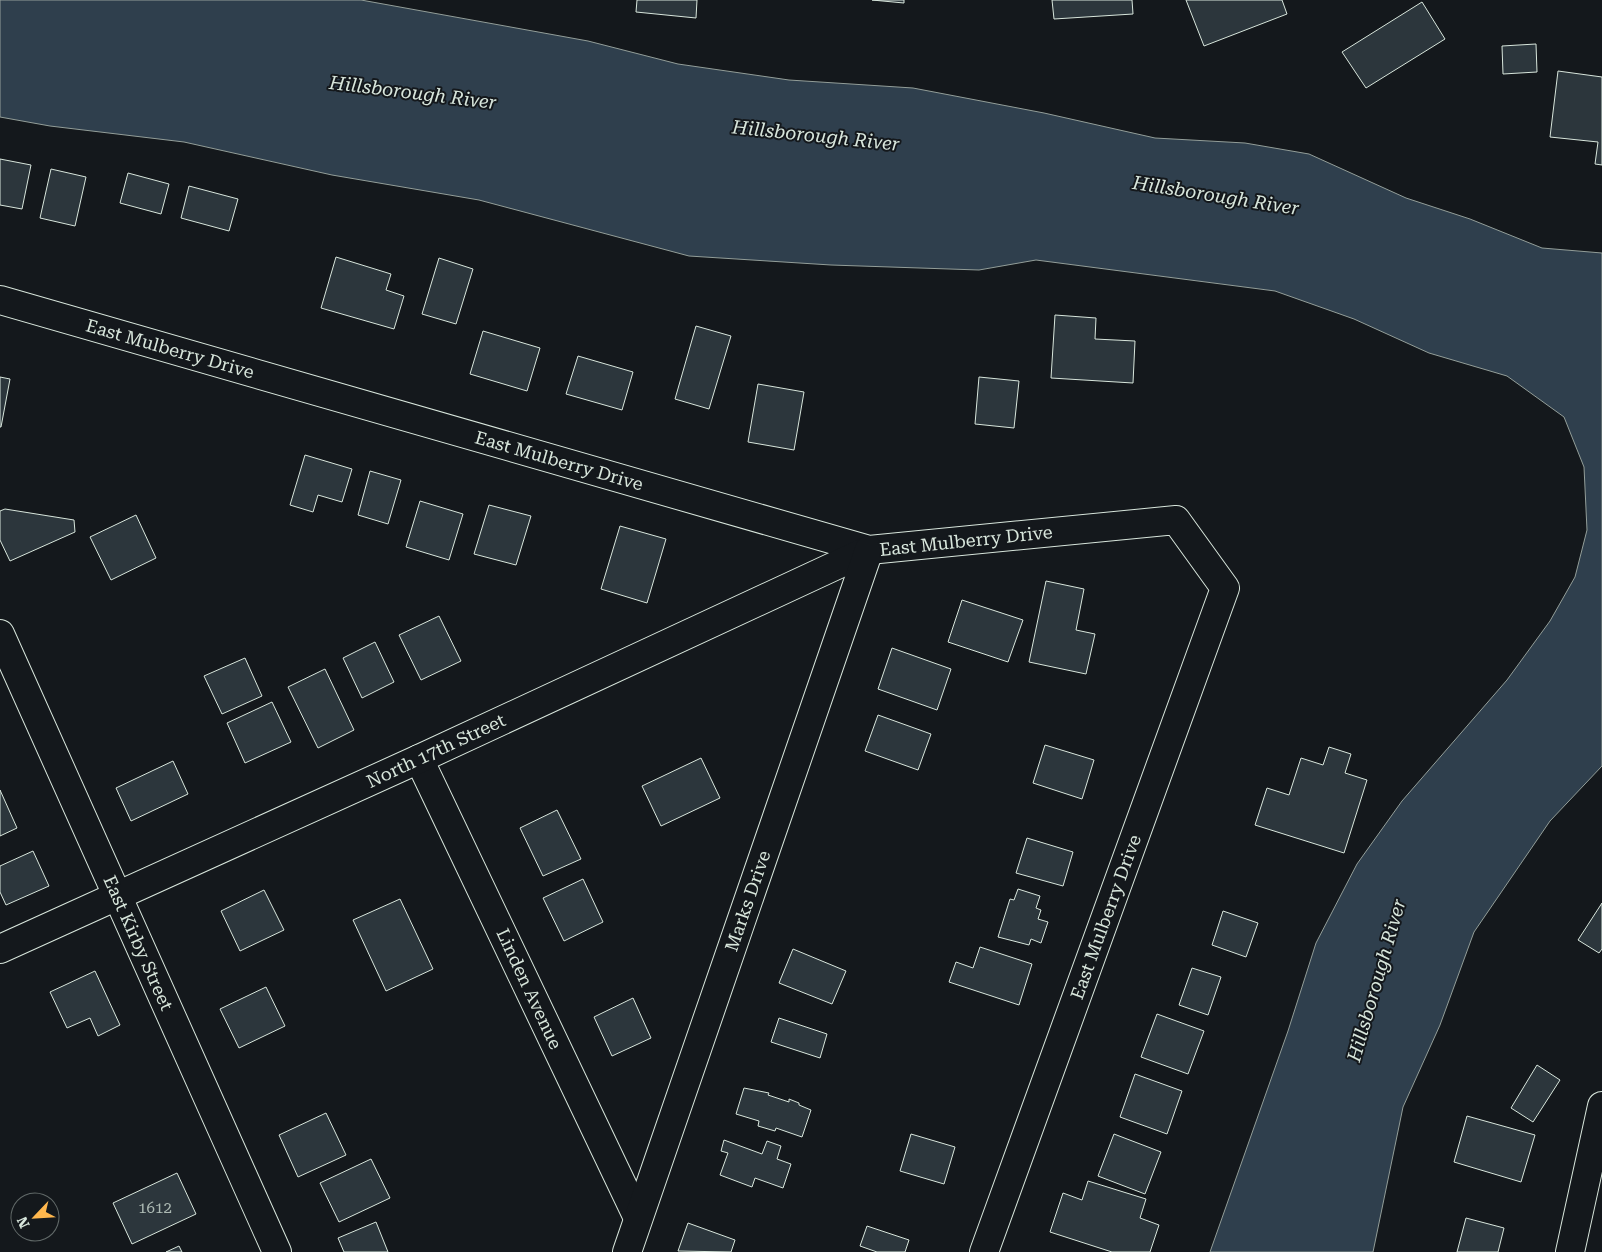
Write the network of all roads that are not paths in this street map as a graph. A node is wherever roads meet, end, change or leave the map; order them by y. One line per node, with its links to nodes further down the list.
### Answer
1 (0, 300): 2 (street, East Mulberry Drive)
2 (870, 550): 4 (street, North 17th Street); 8 (street, Marks Drive); 11 (street, East Mulberry Drive)
3 (0, 634): 5 (street, East Kirby Street)
4 (420, 759): 5 (street, North 17th Street); 8 (street, Linden Avenue)
5 (117, 895): 6 (street, North 17th Street); 9 (street, East Kirby Street)
6 (0, 949)
7 (1602, 1106): 12 (street)
8 (638, 1218): 10 (street, Marks Drive)
9 (277, 1252)
10 (628, 1252)
11 (984, 1252)
12 (1570, 1252)

